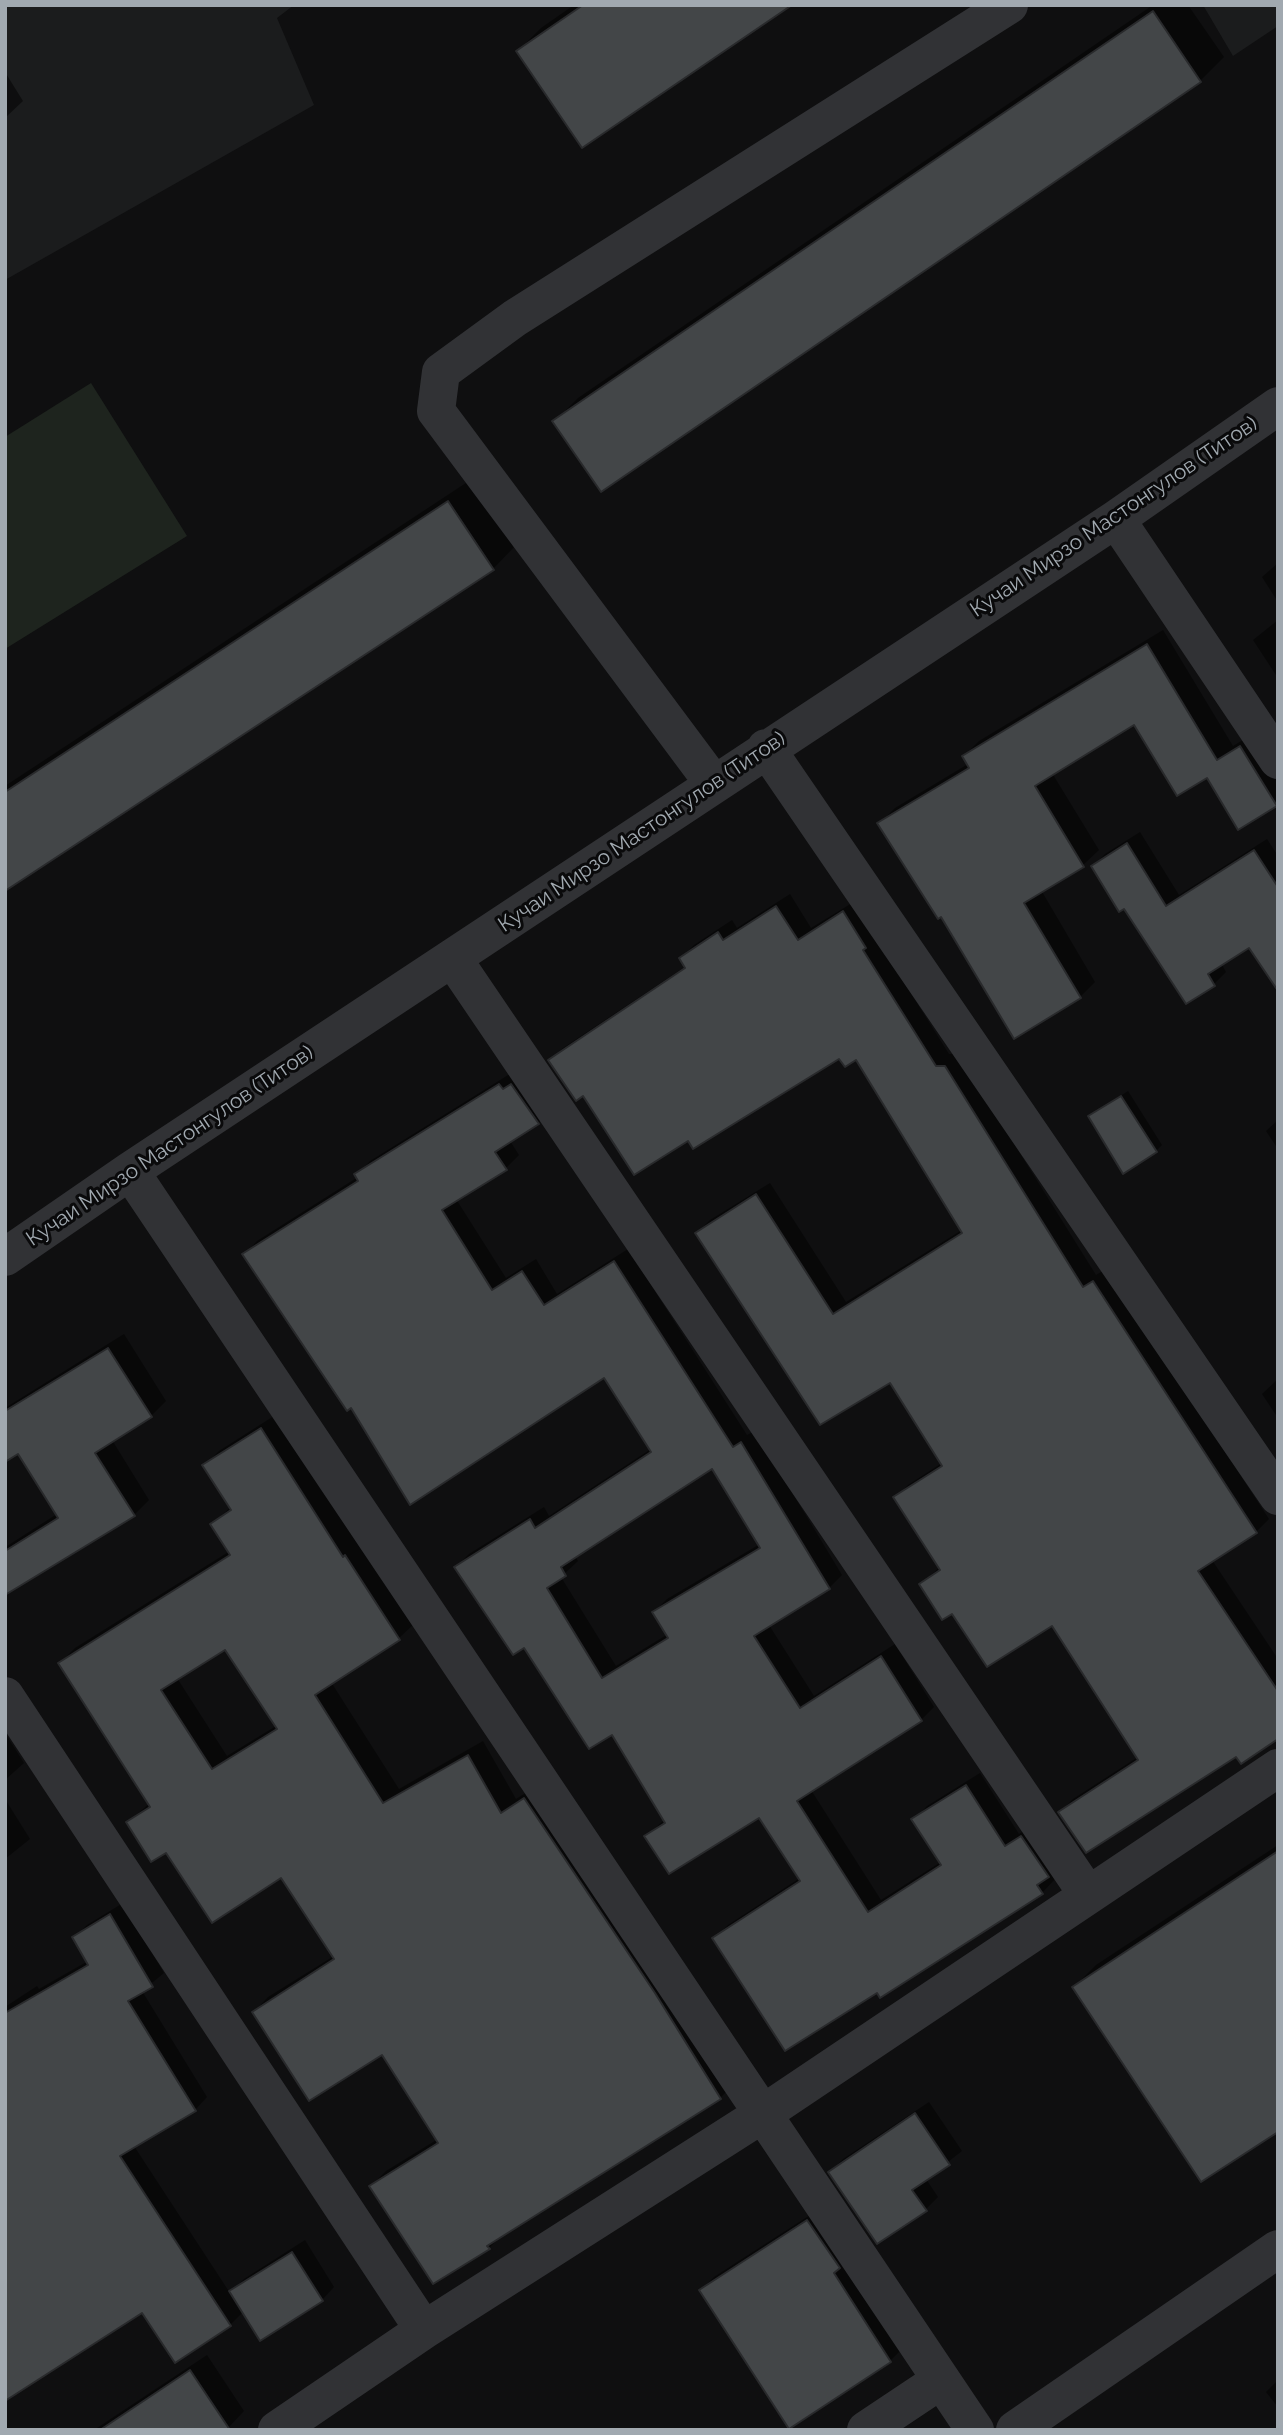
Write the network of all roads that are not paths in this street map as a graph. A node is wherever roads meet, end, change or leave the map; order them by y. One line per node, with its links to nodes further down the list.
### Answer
1 (1009, 5): 6 (street)
2 (1278, 406): 3 (street, Кучаи Мирзо Мастонгулов (Титов))
3 (1116, 519): 4 (street, Кучаи Мирзо Мастонгулов (Титов)); 5 (street)
4 (766, 748): 6 (street, Кучаи Мирзо Мастонгулов (Титов)); 10 (street)
5 (1278, 760)
6 (714, 784): 7 (street, Кучаи Мирзо Мастонгулов (Титов))
7 (453, 959): 8 (street, Кучаи Мирзо Мастонгулов (Титов)); 13 (street)
8 (130, 1171): 9 (street, Кучаи Мирзо Мастонгулов (Титов)); 14 (street)
9 (5, 1257)
10 (1278, 1496)
11 (5, 1696): 16 (street)
12 (1278, 1768): 13 (street)
13 (1088, 1895): 14 (street)
14 (761, 2115): 16 (street); 17 (street)
15 (1278, 2249): 21 (street)
16 (424, 2330): 18 (street)
17 (941, 2380): 19 (street); 20 (street)
18 (277, 2430)
19 (866, 2430)
20 (975, 2430)
21 (1015, 2430)

